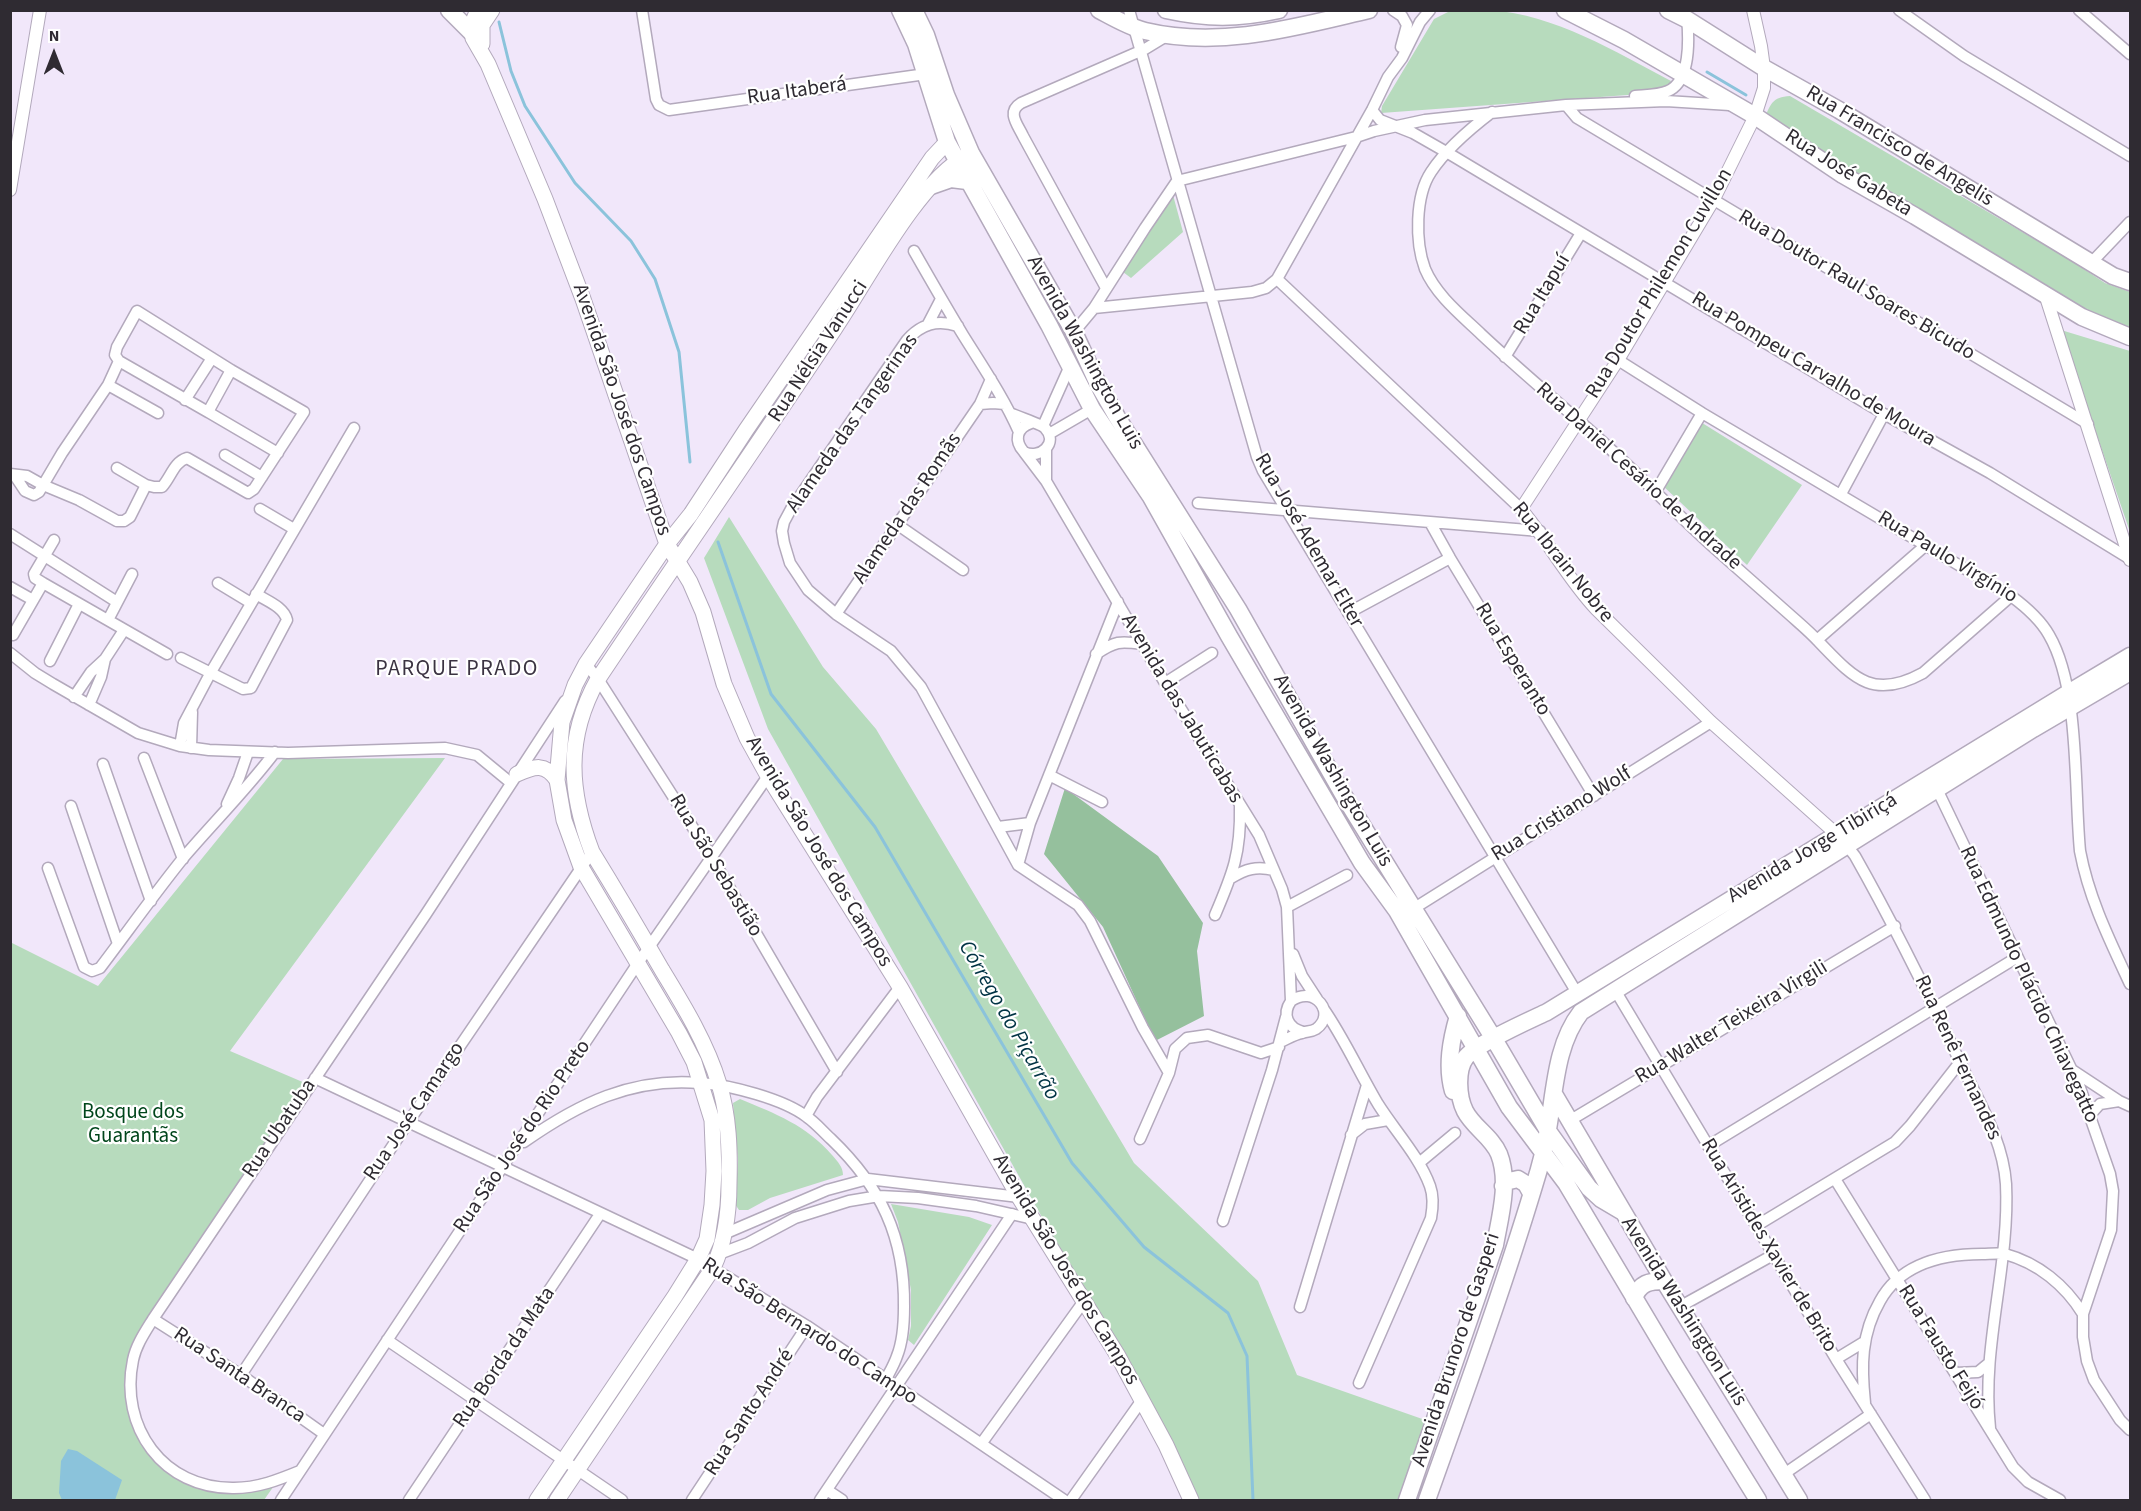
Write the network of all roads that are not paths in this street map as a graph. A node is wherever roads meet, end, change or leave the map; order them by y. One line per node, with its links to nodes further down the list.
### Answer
1 (40, 10): 47 (street)
2 (449, 10): 23 (main road)
3 (478, 10): 23 (main road)
4 (492, 10): 27 (main road, Avenida São José dos Campos)
5 (642, 10): 30 (street, Rua Itaberá)
6 (900, 10): 30 (main road, Avenida Washington Luis)
7 (914, 10): 43 (main road, Avenida Washington Luis)
8 (1099, 10): 22 (main road)
9 (1129, 10): 22 (street, Rua José Ademar Elter)
10 (1166, 10): 20 (main road)
11 (1279, 10): 20 (main road)
12 (1369, 10): 24 (main road)
13 (1393, 10): 31 (street)
14 (1430, 10): 31 (street)
15 (1564, 10): 29 (main road, Rua José Gabeta)
16 (1668, 10): 21 (main road, Rua Francisco de Angelis)
17 (1753, 10): 28 (street, Rua Doutor Philemon Cuvillon)
18 (1899, 10): 42 (street)
19 (2079, 10): 26 (street)
20 (1239, 14)
21 (1687, 15): 28 (main road, Rua Francisco de Angelis); 29 (street)
22 (1135, 28): 24 (main road); 25 (street, Rua José Ademar Elter)
23 (471, 32): 27 (main road, Avenida São José dos Campos)
24 (1168, 35): 25 (street)
25 (1140, 51): 45 (street, Rua José Ademar Elter); 56 (street)
26 (2130, 54)
27 (488, 64): 105 (main road, Avenida São José dos Campos)
28 (1764, 68): 37 (street, Rua Doutor Philemon Cuvillon); 52 (main road, Rua Francisco de Angelis)
29 (1682, 73): 32 (street); 34 (main road, Rua José Gabeta)
30 (926, 74): 40 (main road, Avenida Washington Luis)
31 (1388, 77): 35 (street)
32 (1588, 104): 33 (street); 34 (street)
33 (1566, 105): 36 (street); 48 (street, Rua Doutor Raul Soares Bicudo)
34 (1737, 105): 37 (main road, Rua José Gabeta)
35 (1372, 110): 38 (street, Rua Pompeu Carvalho de Moura); 39 (street)
36 (1492, 112): 38 (street); 41 (street, Rua Daniel Cesário de Andrade)
37 (1755, 116): 48 (street, Rua Doutor Philemon Cuvillon); 57 (main road, Rua José Gabeta)
38 (1398, 126): 39 (street); 41 (street, Rua Pompeu Carvalho de Moura)
39 (1356, 137): 45 (street); 53 (street)
40 (947, 142): 43 (main road, Avenida Washington Luis); 104 (main road, Rua Nélsia Vanucci)
41 (1448, 153): 50 (street, Rua Pompeu Carvalho de Moura); 66 (street, Rua Daniel Cesário de Andrade)
42 (2130, 156)
43 (964, 157): 44 (main road, Avenida Washington Luis); 46 (main road, Rua Nélsia Vanucci); 63 (main road, Avenida Washington Luis)
44 (967, 181): 46 (main road); 62 (main road, Avenida Washington Luis)
45 (1177, 181): 56 (street); 58 (street, Rua José Ademar Elter)
46 (931, 186): 117 (main road, Rua Nélsia Vanucci)
47 (11, 189)
48 (1713, 201): 54 (street, Rua Doutor Philemon Cuvillon); 84 (street, Rua Doutor Raul Soares Bicudo)
49 (2130, 222): 52 (street)
50 (1581, 233): 54 (street, Rua Pompeu Carvalho de Moura); 66 (street, Rua Itapuí)
51 (914, 251): 59 (street)
52 (2091, 263): 55 (main road, Rua Francisco de Angelis)
53 (1277, 279): 58 (street); 102 (street, Rua Ibrain Nobre)
54 (1664, 282): 68 (street, Rua Doutor Philemon Cuvillon); 82 (street, Rua Pompeu Carvalho de Moura)
55 (2130, 282)
56 (1106, 288): 60 (street)
57 (2045, 294): 65 (main road, Rua José Gabeta); 84 (street)
58 (1210, 296): 60 (street); 103 (street, Rua José Ademar Elter)
59 (941, 299): 61 (street, Alameda das Tangerinas); 64 (street)
60 (1095, 308): 63 (street)
61 (928, 324): 64 (street, Alameda das Tangerinas); 130 (street, Alameda das Tangerinas)
62 (1049, 325): 63 (main road); 70 (main road, Avenida Washington Luis)
63 (1069, 325): 73 (main road, Avenida Washington Luis)
64 (958, 326): 72 (street)
65 (2130, 337)
66 (1505, 357): 83 (street, Rua Daniel Cesário de Andrade)
67 (212, 358): 69 (street); 71 (street); 75 (street)
68 (1618, 360): 81 (street, Rua Paulo Virgínio); 83 (street, Rua Doutor Philemon Cuvillon)
69 (119, 361): 74 (street); 75 (street)
70 (1069, 368): 78 (main road, Avenida Washington Luis); 86 (street)
71 (231, 370): 79 (street); 90 (street)
72 (991, 379): 76 (street, Alameda das Romãs); 77 (street)
73 (1098, 384): 78 (main road); 184 (main road, Avenida Washington Luis)
74 (108, 385): 80 (street); 96 (street)
75 (186, 400): 79 (street)
76 (980, 404): 77 (street); 107 (street, Alameda das Romãs)
77 (1008, 409): 86 (street); 87 (street)
78 (1092, 409): 86 (street); 200 (main road, Avenida Washington Luis)
79 (208, 412): 90 (street)
80 (158, 413)
81 (1702, 413): 98 (street); 99 (street, Rua Paulo Virgínio)
82 (1884, 414): 99 (street); 116 (street, Rua Pompeu Carvalho de Moura)
83 (1578, 420): 98 (street, Rua Daniel Cesário de Andrade); 102 (street, Rua Doutor Philemon Cuvillon)
84 (2088, 424): 116 (street)
85 (354, 428): 108 (street)
86 (1041, 428): 87 (street); 88 (street)
87 (1019, 432): 89 (street)
88 (1046, 449): 89 (street); 95 (street)
89 (1024, 452): 95 (street, Avenida das Jabuticabas)
90 (278, 453): 94 (street)
91 (225, 456): 94 (street)
92 (117, 468): 97 (street)
93 (13, 475): 96 (street); 96 (street)
94 (262, 477): 97 (street)
95 (1046, 482): 127 (street, Avenida das Jabuticabas)
96 (43, 485): 97 (street)
97 (146, 485)
98 (1656, 491): 134 (street, Rua Daniel Cesário de Andrade)
99 (1841, 494): 113 (street, Rua Paulo Virgínio)
100 (1198, 503): 103 (street)
101 (260, 509): 108 (street)
102 (1521, 509): 109 (street, Rua Ibrain Nobre)
103 (1285, 510): 106 (street); 129 (street, Rua José Ademar Elter)
104 (691, 514): 105 (main road); 112 (main road, Rua Nélsia Vanucci)
105 (658, 517): 112 (main road, Avenida São José dos Campos)
106 (1431, 524): 109 (street); 115 (street, Rua Esperanto)
107 (898, 525): 118 (street); 130 (street, Alameda das Romãs)
108 (294, 529): 124 (street)
109 (1540, 531): 153 (street, Rua Ibrain Nobre)
110 (10, 534): 114 (street)
111 (54, 540): 114 (street)
112 (667, 544): 117 (main road, Avenida São José dos Campos); 144 (main road, Rua Nélsia Vanucci)
113 (1926, 545): 123 (street, Rua Paulo Virgínio); 134 (street)
114 (44, 556): 120 (street); 126 (street)
115 (1450, 558): 129 (street); 164 (street, Rua Esperanto)
116 (2130, 560)
117 (678, 563): 147 (main road, Rua Nélsia Vanucci); 160 (main road, Avenida São José dos Campos)
118 (963, 570)
119 (132, 574): 126 (street)
120 (43, 583): 125 (street); 128 (street)
121 (218, 583): 124 (street)
122 (10, 587): 125 (street)
123 (2011, 596): 134 (street, Rua Daniel Cesário de Andrade); 151 (street, Rua Paulo Virgínio)
124 (254, 599): 145 (street); 145 (street)
125 (33, 600): 133 (street)
126 (117, 602): 131 (street)
127 (1118, 602): 135 (street, Avenida das Jabuticabas); 139 (street)
128 (79, 604): 131 (street); 143 (street)
129 (1348, 613): 174 (street, Rua José Ademar Elter)
130 (836, 614): 170 (street, Alameda das Tangerinas)
131 (108, 620): 132 (street)
132 (124, 630): 138 (street); 142 (street)
133 (13, 635)
134 (1817, 640)
135 (1142, 644): 139 (street); 148 (street, Avenida das Jabuticabas)
136 (10, 653): 150 (street)
137 (1212, 653): 148 (street)
138 (167, 654)
139 (1096, 654): 159 (street)
140 (2130, 656): 151 (main road, Avenida Jorge Tibiriçá)
141 (181, 658): 145 (street)
142 (105, 659): 150 (street); 152 (street)
143 (50, 661)
144 (586, 664): 147 (street, Rua São Sebastião); 149 (main road, Rua Nélsia Vanucci)
145 (211, 672): 154 (street)
146 (2130, 672): 151 (main road, Avenida Jorge Tibiriçá)
147 (598, 679): 172 (main road, Rua Nélsia Vanucci); 173 (street, Rua São Sebastião)
148 (1165, 683): 167 (street, Avenida das Jabuticabas)
149 (575, 686): 161 (street, Rua Ubatuba); 162 (main road, Rua Nélsia Vanucci)
150 (74, 697): 152 (street)
151 (2069, 700): 163 (main road, Avenida Jorge Tibiriçá); 192 (street, Rua Paulo Virgínio)
152 (89, 705): 154 (street)
153 (1711, 722): 164 (street, Rua Cristiano Wolf); 171 (street, Rua Ibrain Nobre)
154 (185, 747): 155 (street)
155 (248, 752): 156 (street); 168 (street)
156 (275, 753): 161 (street); 168 (street)
157 (144, 758): 175 (street)
158 (103, 764): 182 (street)
159 (1049, 775): 165 (street); 169 (street)
160 (768, 776): 173 (street, Rua São José do Rio Preto); 193 (main road, Avenida São José dos Campos)
161 (514, 779): 162 (main road); 217 (street, Rua Ubatuba)
162 (557, 780): 177 (main road, Rua Nélsia Vanucci)
163 (1934, 784): 171 (main road, Avenida Jorge Tibiriçá); 190 (street, Rua Edmundo Plácido Chiavegatto)
164 (1594, 796): 174 (street, Rua Cristiano Wolf)
165 (1102, 802)
166 (71, 806): 187 (street)
167 (1240, 806): 179 (street, Avenida das Jabuticabas); 181 (street)
168 (221, 814): 175 (street)
169 (1030, 823): 170 (street); 176 (street)
170 (998, 827): 176 (street, Alameda das Tangerinas)
171 (1843, 840): 186 (street, Rua Renê Fernandes); 194 (main road, Avenida Jorge Tibiriçá); 195 (main road, Avenida Jorge Tibiriçá)
172 (592, 852): 177 (street, Rua José Camargo); 189 (main road, Rua Nélsia Vanucci)
173 (711, 856): 189 (street, Rua São José do Rio Preto); 215 (street, Rua São Sebastião)
174 (1494, 857): 184 (street, Rua Cristiano Wolf); 195 (street, Rua José Ademar Elter)
175 (183, 859): 182 (street)
176 (1018, 865): 216 (street, Alameda das Tangerinas)
177 (581, 867): 191 (main road, Rua Nélsia Vanucci); 229 (street, Rua José Camargo)
178 (48, 868): 187 (street)
179 (1274, 870): 181 (street); 183 (street, Avenida das Jabuticabas)
180 (1347, 875): 183 (street)
181 (1231, 878): 185 (street)
182 (151, 901): 187 (street)
183 (1287, 907): 188 (street, Avenida das Jabuticabas)
184 (1413, 909): 205 (main road, Avenida Washington Luis)
185 (1215, 915)
186 (1894, 926): 198 (street, Rua Renê Fernandes); 211 (street, Rua Walter Teixeira Virgili)
187 (118, 944)
188 (1290, 946): 196 (street); 197 (street)
189 (650, 948): 191 (street, Rua São José do Rio Preto); 220 (main road, Rua Nélsia Vanucci)
190 (2016, 958): 198 (street); 213 (street, Rua Edmundo Plácido Chiavegatto)
191 (638, 963): 218 (main road, Rua Nélsia Vanucci); 235 (street, Rua São José do Rio Preto)
192 (2130, 984)
193 (900, 987): 215 (street); 246 (main road, Avenida São José dos Campos)
194 (1615, 990): 207 (main road, Avenida Jorge Tibiriçá); 211 (street, Rua Aristides Xavier de Brito)
195 (1577, 993): 199 (main road, Avenida Jorge Tibiriçá)
196 (1291, 1001): 197 (street); 201 (street)
197 (1320, 1004): 202 (street); 204 (street)
198 (1934, 1008): 210 (street, Rua Renê Fernandes); 236 (street)
199 (1547, 1012): 205 (main road, Avenida Jorge Tibiriçá); 207 (main road)
200 (1458, 1016): 208 (main road, Avenida Washington Luis); 223 (main road, Avenida Brunoro de Gasperi)
201 (1286, 1017): 203 (street); 206 (street)
202 (1316, 1029): 203 (street); 204 (street)
203 (1303, 1032): 206 (street)
204 (1341, 1034): 219 (street)
205 (1494, 1039): 208 (main road); 225 (main road, Avenida Washington Luis)
206 (1279, 1044): 209 (street); 214 (street)
207 (1562, 1048): 221 (main road, Avenida Brunoro de Gasperi)
208 (1475, 1050): 212 (main road, Avenida Washington Luis); 223 (main road)
209 (1261, 1053): 214 (street); 216 (street)
210 (1960, 1062): 241 (street); 254 (street, Rua Renê Fernandes)
211 (1660, 1067): 230 (street, Rua Walter Teixeira Virgili); 236 (street, Rua Aristides Xavier de Brito)
212 (1486, 1069): 225 (main road); 237 (main road, Avenida Washington Luis)
213 (2071, 1069): 222 (street); 226 (street, Rua Edmundo Plácido Chiavegatto)
214 (1272, 1070): 251 (street)
215 (837, 1072): 227 (street)
216 (1169, 1073): 234 (street)
217 (315, 1078): 229 (street, Rua São Bernardo do Campo); 265 (street, Rua Ubatuba)
218 (702, 1083): 220 (street); 235 (street); 256 (main road, Rua Nélsia Vanucci)
219 (1367, 1085): 228 (street); 233 (street)
220 (720, 1086): 227 (street); 253 (main road, Rua Nélsia Vanucci)
221 (1554, 1094): 230 (main road); 231 (main road, Avenida Brunoro de Gasperi)
222 (2119, 1101): 224 (street); 226 (street)
223 (1462, 1104): 243 (main road, Avenida Brunoro de Gasperi)
224 (2130, 1106)
225 (1538, 1113): 231 (main road, Avenida Washington Luis)
226 (2090, 1115): 264 (street, Rua Edmundo Plácido Chiavegatto)
227 (807, 1116): 240 (street)
228 (1388, 1120): 233 (street); 238 (street)
229 (409, 1121): 239 (street, Rua São Bernardo do Campo); 272 (street, Rua José Camargo)
230 (1569, 1121): 247 (main road)
231 (1548, 1131): 237 (main road, Avenida Brunoro de Gasperi); 247 (main road, Avenida Washington Luis)
232 (1455, 1133): 238 (street)
233 (1351, 1135): 263 (street)
234 (1140, 1139)
235 (519, 1145): 239 (street, Rua São José do Rio Preto)
236 (1708, 1146): 252 (street, Rua Aristides Xavier de Brito)
237 (1543, 1154): 242 (main road, Avenida Washington Luis); 244 (main road, Avenida Brunoro de Gasperi)
238 (1419, 1163): 274 (street)
239 (502, 1167): 248 (street, Rua São Bernardo do Campo); 267 (street, Rua São José do Rio Preto)
240 (868, 1179): 245 (street); 246 (street); 253 (street)
241 (1835, 1179): 252 (street); 258 (street, Rua Fausto Feijó)
242 (1566, 1183): 244 (main road); 260 (main road, Avenida Washington Luis)
243 (1503, 1186): 244 (main road); 299 (main road, Avenida Brunoro de Gasperi)
244 (1532, 1191): 300 (main road, Avenida Brunoro de Gasperi)
245 (879, 1197): 249 (street); 257 (street); 273 (street)
246 (1019, 1197): 250 (main road, Avenida São José dos Campos)
247 (1623, 1212): 259 (main road, Avenida Washington Luis)
248 (600, 1214): 256 (street, Rua São Bernardo do Campo); 277 (street, Rua Borda da Mata)
249 (1012, 1214): 250 (street); 275 (street)
250 (1033, 1219): 261 (main road, Avenida São José dos Campos)
251 (1223, 1221)
252 (1756, 1226): 255 (street, Rua Aristides Xavier de Brito)
253 (724, 1233): 257 (main road, Rua Nélsia Vanucci)
254 (2003, 1254): 258 (street); 264 (street); 270 (street, Rua Renê Fernandes)
255 (1773, 1255): 262 (street); 269 (street, Rua Aristides Xavier de Brito)
256 (698, 1259): 257 (street, Rua São Bernardo do Campo); 283 (main road, Rua Nélsia Vanucci)
257 (716, 1261): 266 (street, Rua São Bernardo do Campo); 284 (main road)
258 (1897, 1279): 268 (street); 271 (street, Rua Fausto Feijó)
259 (1664, 1281): 260 (main road); 262 (main road, Avenida Washington Luis)
260 (1634, 1298): 301 (main road, Avenida Washington Luis)
261 (1084, 1301): 276 (main road, Avenida São José dos Campos); 282 (street)
262 (1681, 1306): 286 (main road, Avenida Washington Luis)
263 (1300, 1307)
264 (2083, 1314): 280 (street, Rua Edmundo Plácido Chiavegatto)
265 (153, 1319): 272 (street, Rua Santa Branca); 285 (street, Rua Ubatuba)
266 (807, 1326): 273 (street, Rua São Bernardo do Campo); 293 (street, Rua Santo André)
267 (387, 1340): 277 (street); 281 (street, Rua São José do Rio Preto)
268 (1864, 1342): 269 (street); 278 (street)
269 (1836, 1359): 278 (street, Rua Aristides Xavier de Brito)
270 (1989, 1363): 271 (street); 279 (street, Rua Renê Fernandes)
271 (1956, 1373): 279 (street, Rua Fausto Feijó)
272 (242, 1375): 281 (street, Rua Santa Branca)
273 (885, 1381): 275 (street, Rua São Bernardo do Campo)
274 (1359, 1383)
275 (896, 1388): 282 (street, Rua São Bernardo do Campo); 287 (street)
276 (1142, 1400): 297 (street); 298 (main road, Avenida São José dos Campos)
277 (476, 1401): 283 (street); 289 (street, Rua Borda da Mata)
278 (1868, 1409): 286 (street); 304 (street, Rua Aristides Xavier de Brito)
279 (1990, 1428): 305 (street, Rua Fausto Feijó)
280 (2130, 1430)
281 (324, 1434): 285 (street, Rua São José do Rio Preto)
282 (981, 1444): 296 (street, Rua São Bernardo do Campo)
283 (564, 1461): 284 (street); 290 (main road, Rua Nélsia Vanucci)
284 (578, 1470): 291 (main road); 292 (street)
285 (300, 1471): 288 (street, Rua São José do Rio Preto)
286 (1787, 1479): 302 (main road); 303 (main road, Avenida Washington Luis)
287 (827, 1490): 294 (street); 295 (street)
288 (281, 1500)
289 (409, 1500)
290 (537, 1500)
291 (557, 1500)
292 (622, 1500)
293 (692, 1500)
294 (820, 1500)
295 (842, 1500)
296 (1064, 1500)
297 (1071, 1500)
298 (1191, 1500)
299 (1407, 1500)
300 (1427, 1500)
301 (1758, 1500)
302 (1780, 1500)
303 (1799, 1500)
304 (1925, 1500)
305 (2060, 1500)

